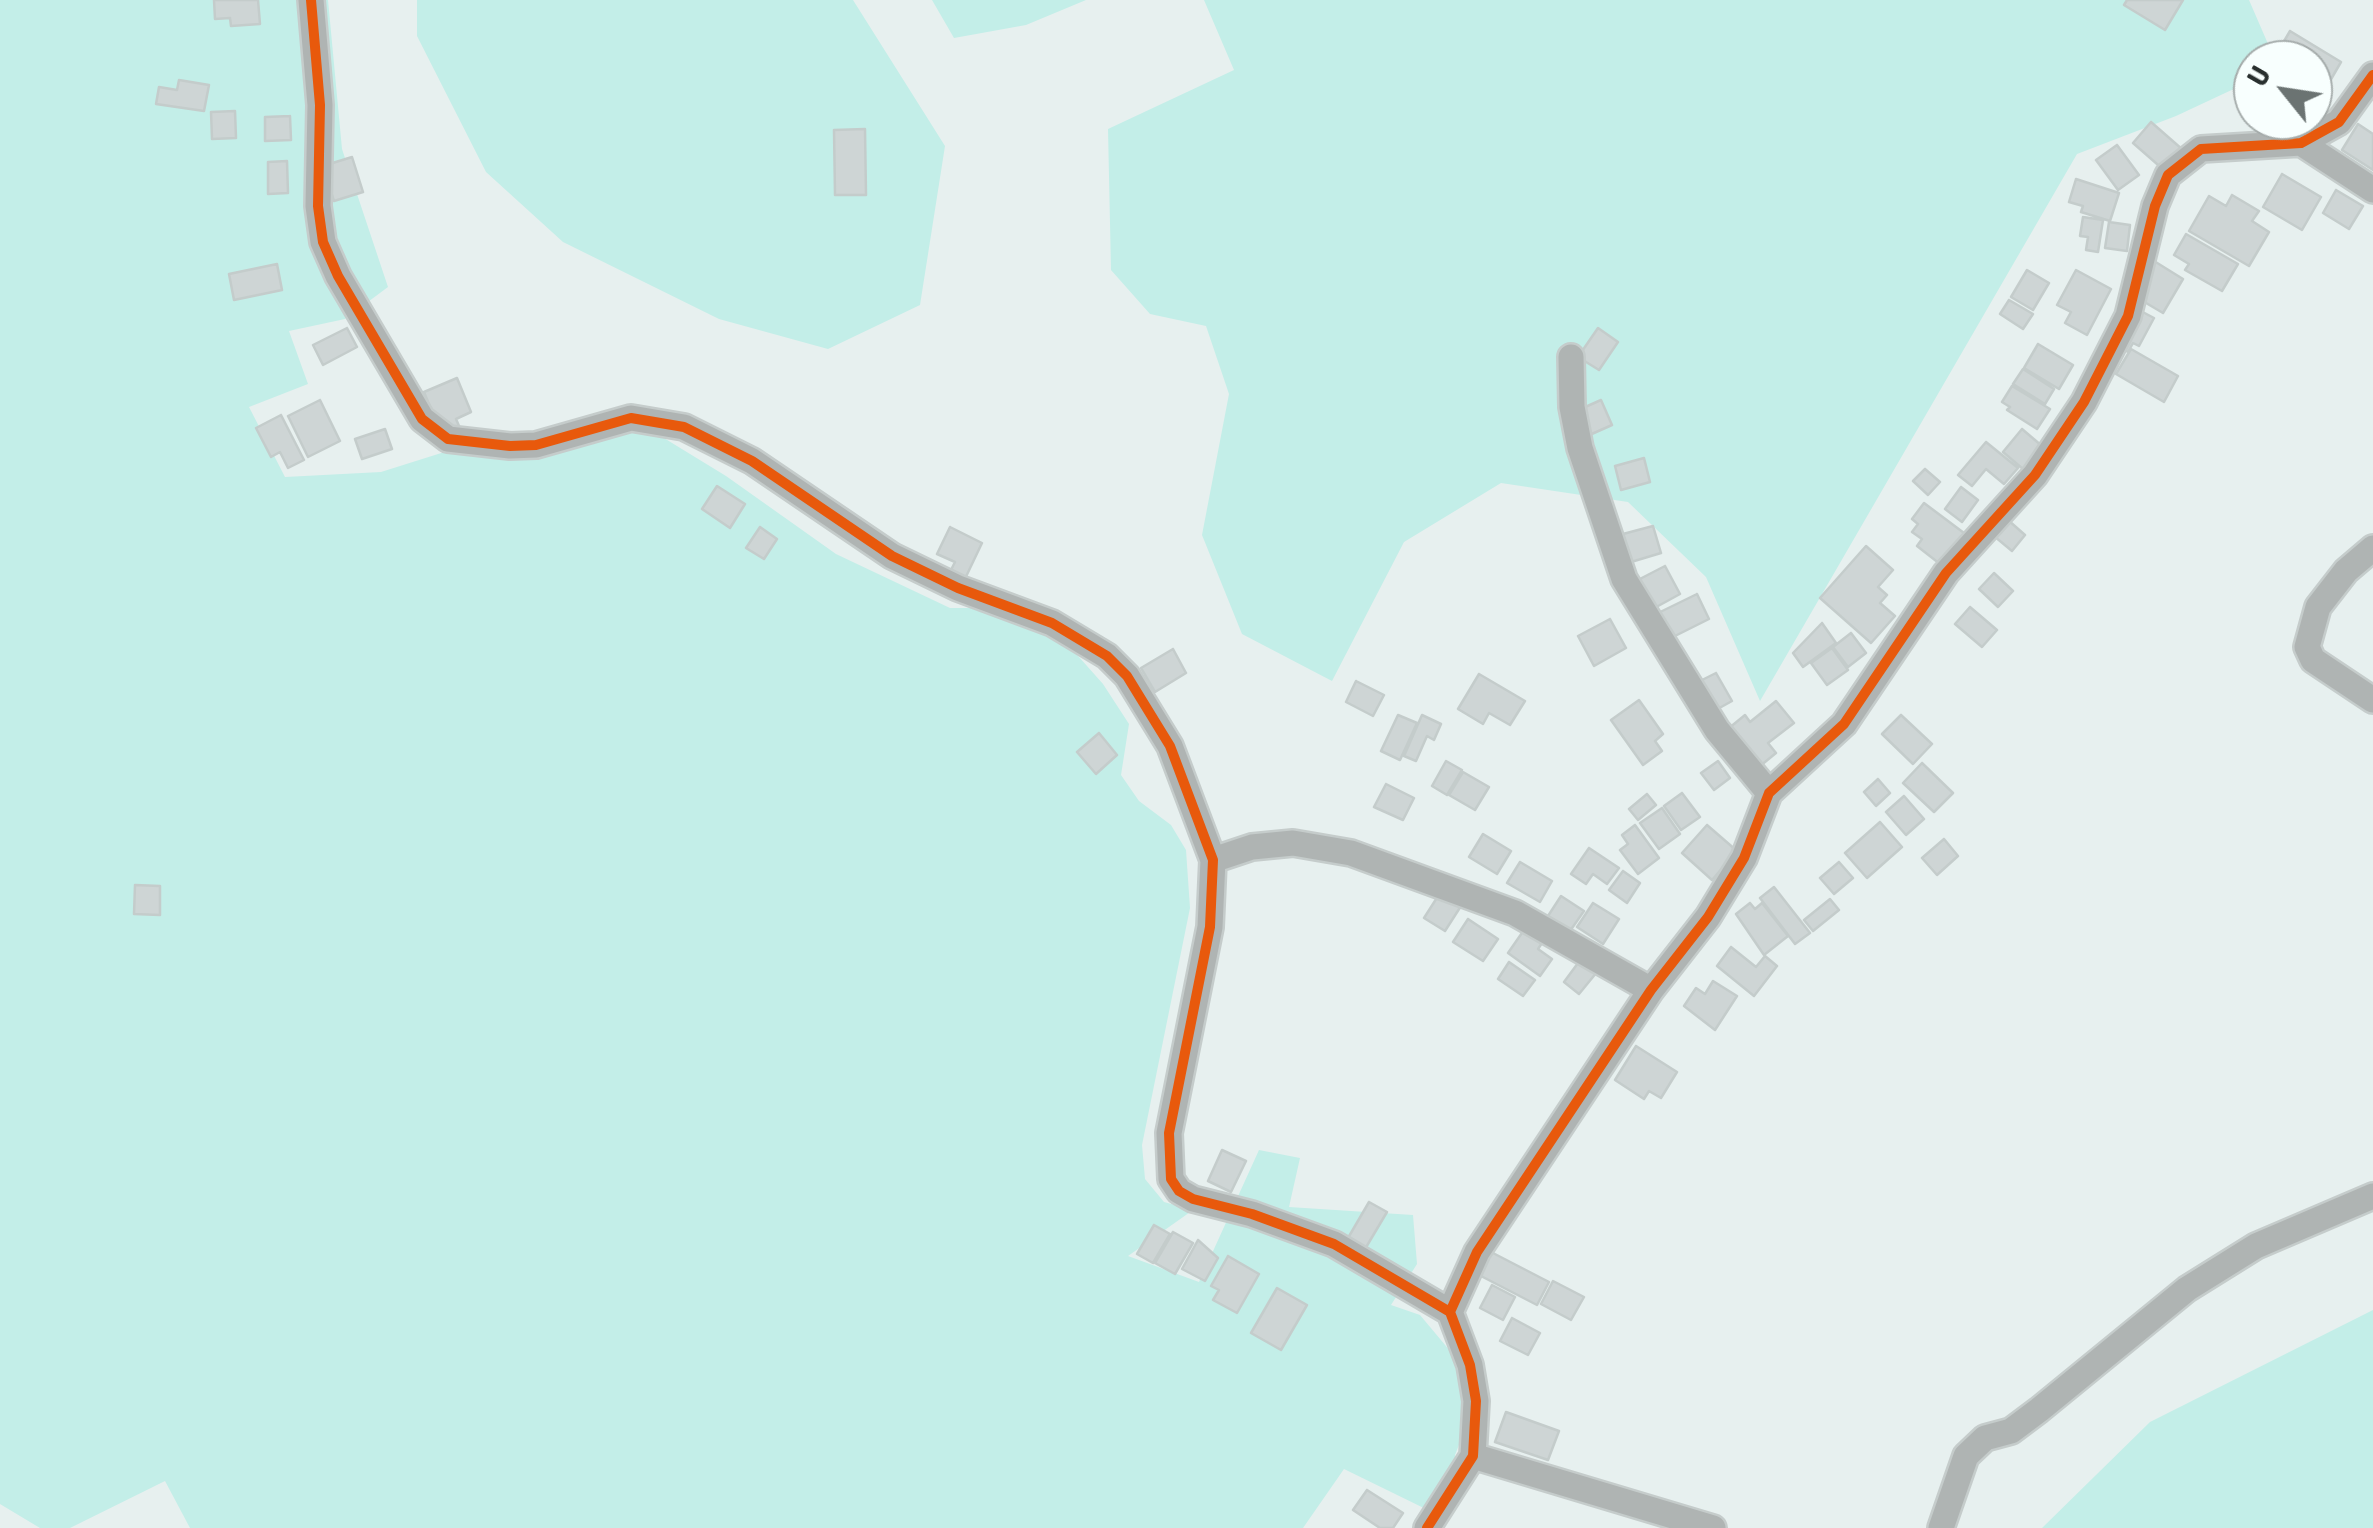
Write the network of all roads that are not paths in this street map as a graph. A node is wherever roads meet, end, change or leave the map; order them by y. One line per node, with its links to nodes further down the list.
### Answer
1 (311, 0): 9 (street)
2 (2373, 75): 3 (street)
3 (2301, 144): 4 (street); 8 (street)
4 (2373, 190)
5 (1571, 356): 8 (street)
6 (2373, 548): 7 (street)
7 (2373, 700)
8 (1769, 793): 10 (street)
9 (1213, 860): 10 (street); 12 (street)
10 (1651, 990): 12 (street)
11 (2373, 1196): 16 (street)
12 (1450, 1312): 13 (street)
13 (1473, 1456): 14 (street); 15 (street)
14 (1427, 1528)
15 (1713, 1528)
16 (1941, 1528)

